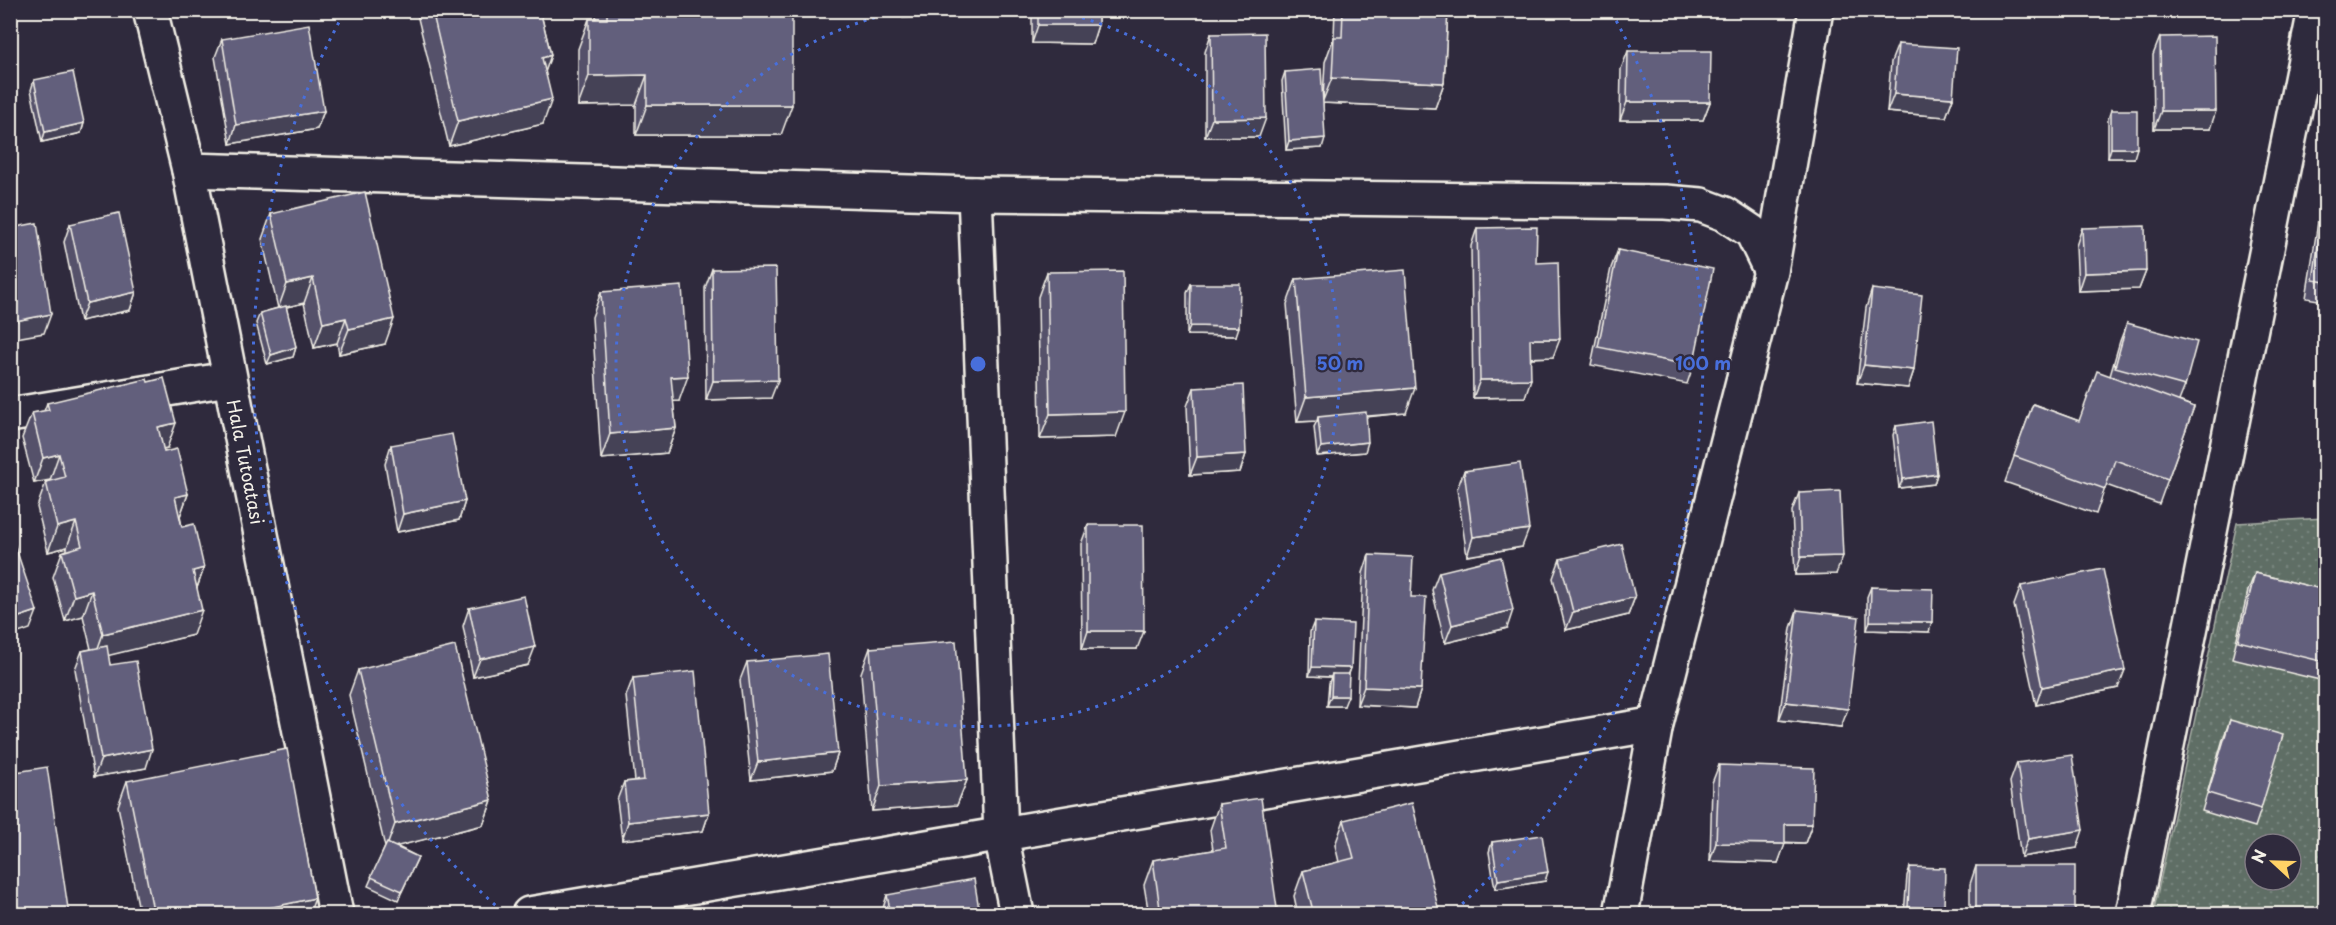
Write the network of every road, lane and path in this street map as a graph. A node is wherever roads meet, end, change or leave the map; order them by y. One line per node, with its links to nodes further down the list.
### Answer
1 (150, 10): 4 (street, Hala Tutoatasi)
2 (1816, 10): 6 (street)
3 (2314, 10): 15 (street)
4 (189, 170): 5 (street); 7 (street, Hala Tutoatasi)
5 (975, 194): 6 (street); 10 (street)
6 (1771, 271): 9 (street)
7 (228, 379): 8 (street); 11 (street, Hala Tutoatasi)
8 (10, 415)
9 (1656, 724): 10 (street); 14 (street)
10 (1000, 835): 12 (street); 13 (street)
11 (336, 915)
12 (529, 915)
13 (1017, 915)
14 (1621, 915)
15 (2133, 915)

